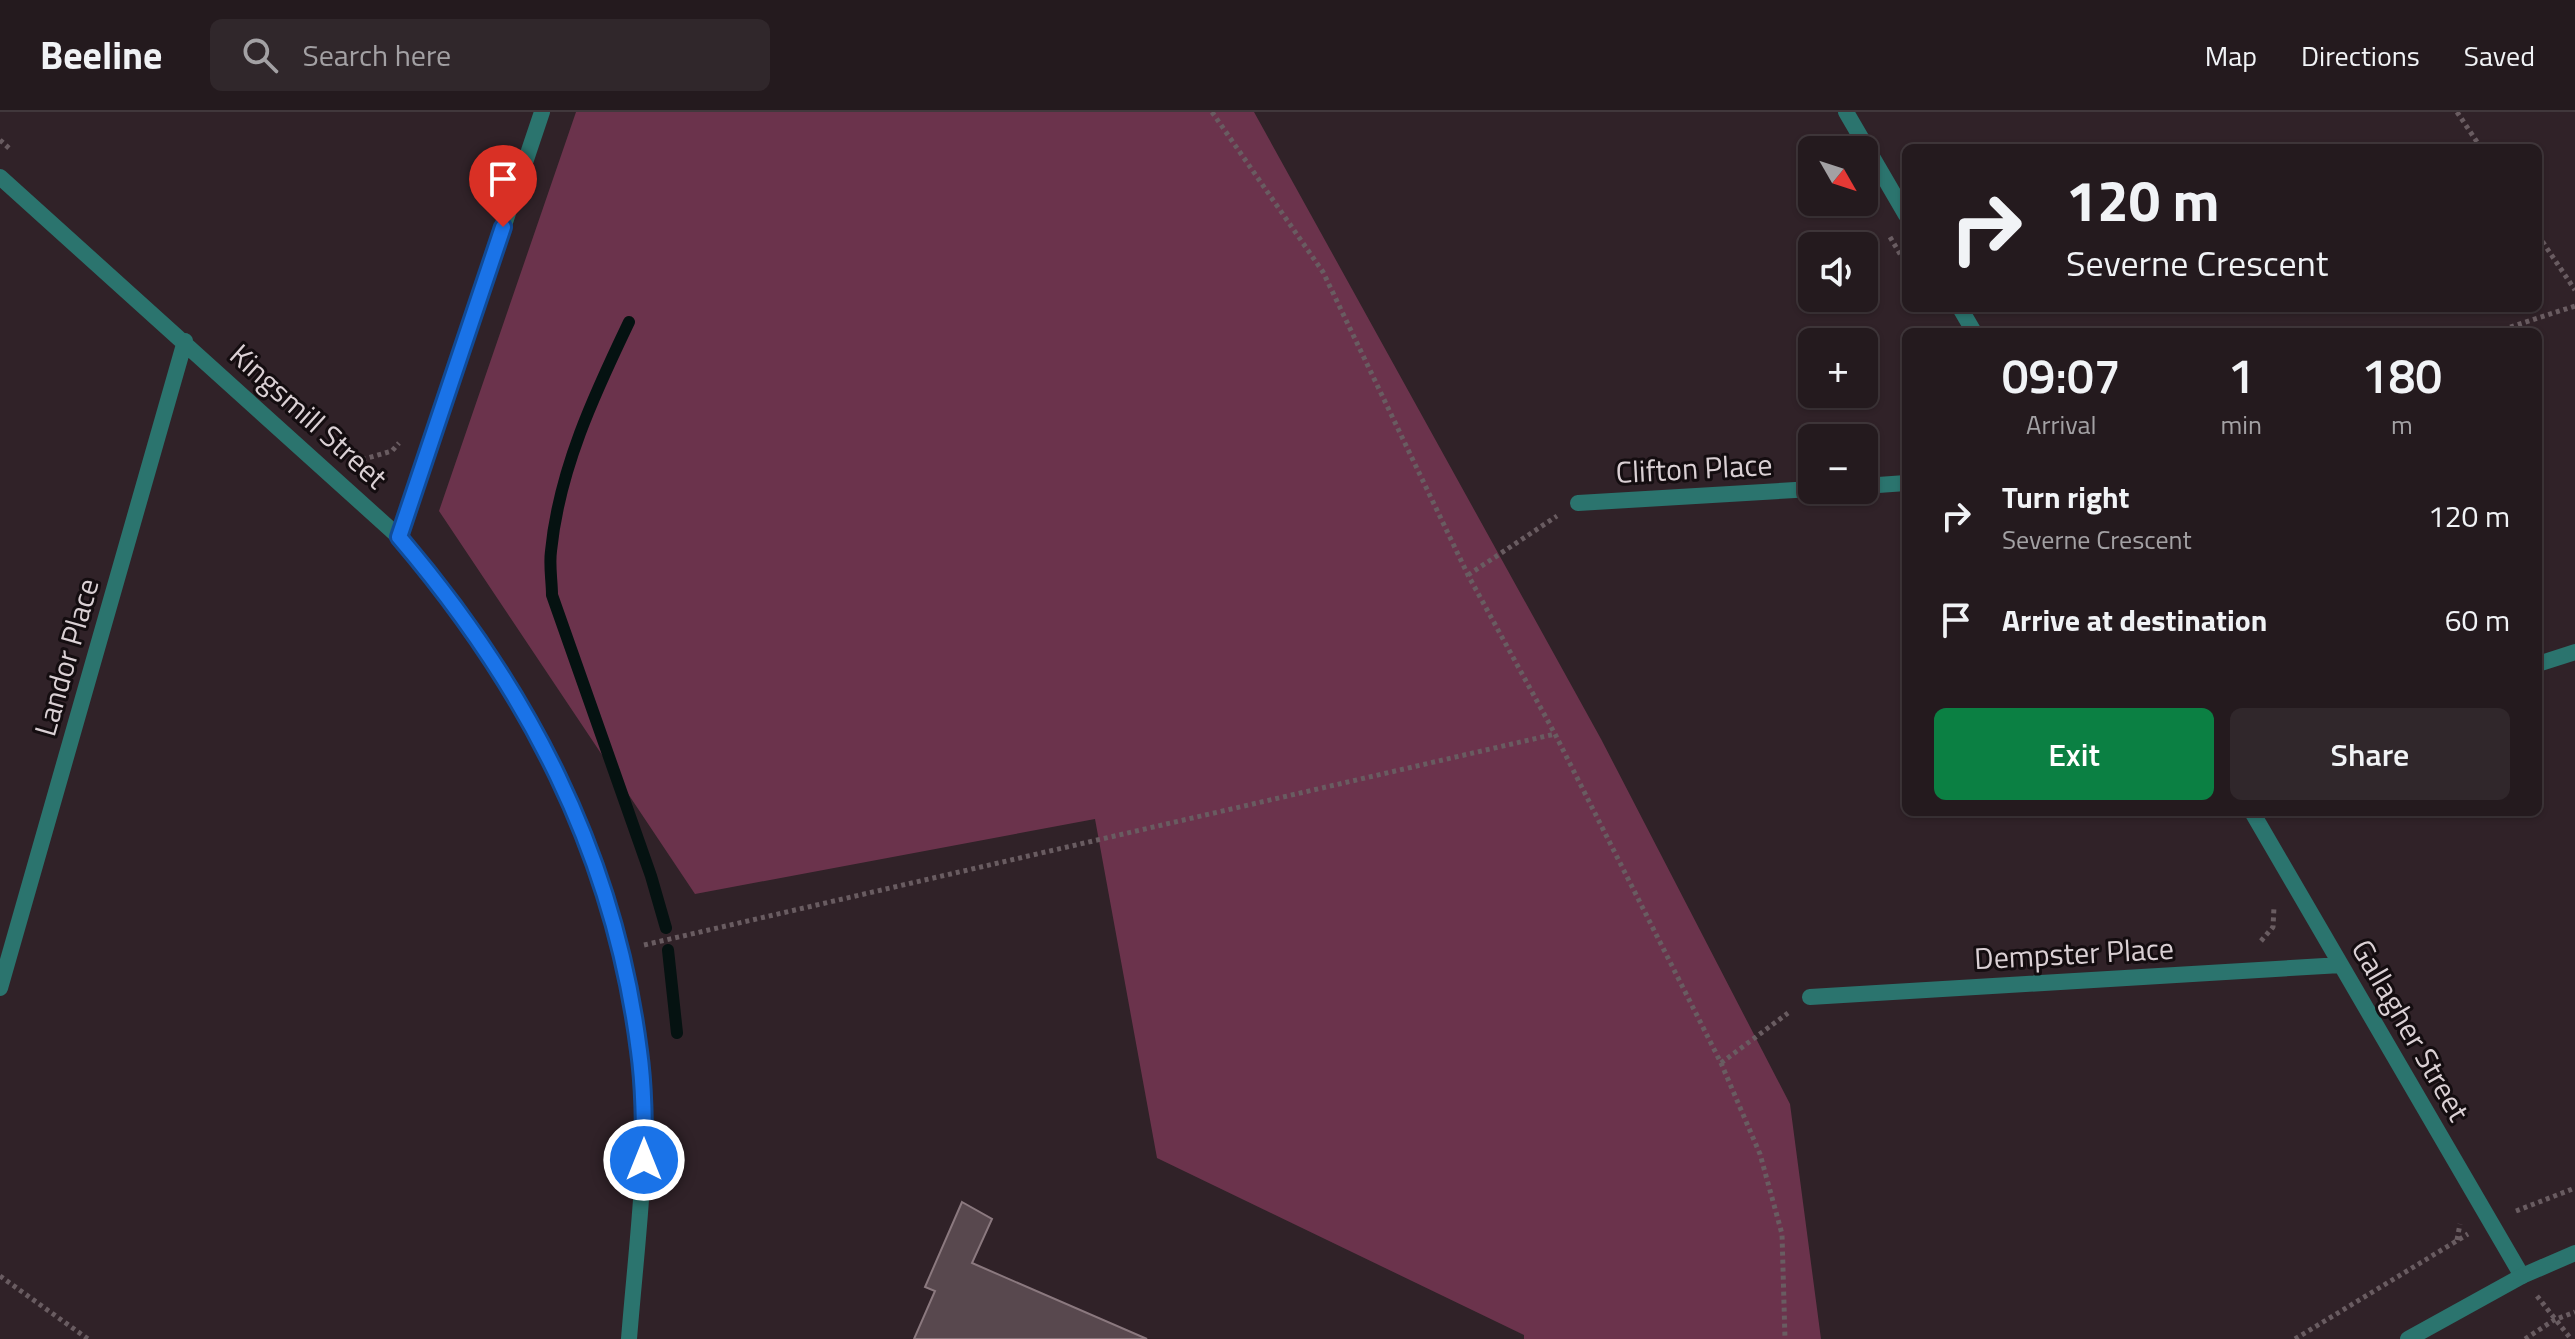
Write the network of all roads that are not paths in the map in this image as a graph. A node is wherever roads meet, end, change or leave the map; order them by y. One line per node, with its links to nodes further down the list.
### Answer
1 (542, 112): 10 (street)
2 (1846, 112): 4 (street)
3 (0, 177): 5 (street, Kingsmill Street)
4 (1902, 208)
5 (185, 341): 10 (street, Kingsmill Street); 15 (street, Landor Place)
6 (1902, 483): 7 (street)
7 (1878, 485)
8 (1798, 490): 9 (street, Clifton Place)
9 (1578, 503)
10 (399, 537): 19 (street, Kingsmill Street)
11 (2575, 652): 12 (street)
12 (2542, 663)
13 (2254, 816): 14 (street, Gallagher Street)
14 (2341, 965): 16 (street, Dempster Place); 18 (street, Gallagher Street)
15 (0, 988)
16 (1810, 997)
17 (2575, 1253): 18 (street)
18 (2522, 1276): 20 (street)
19 (629, 1339)
20 (2408, 1339)

